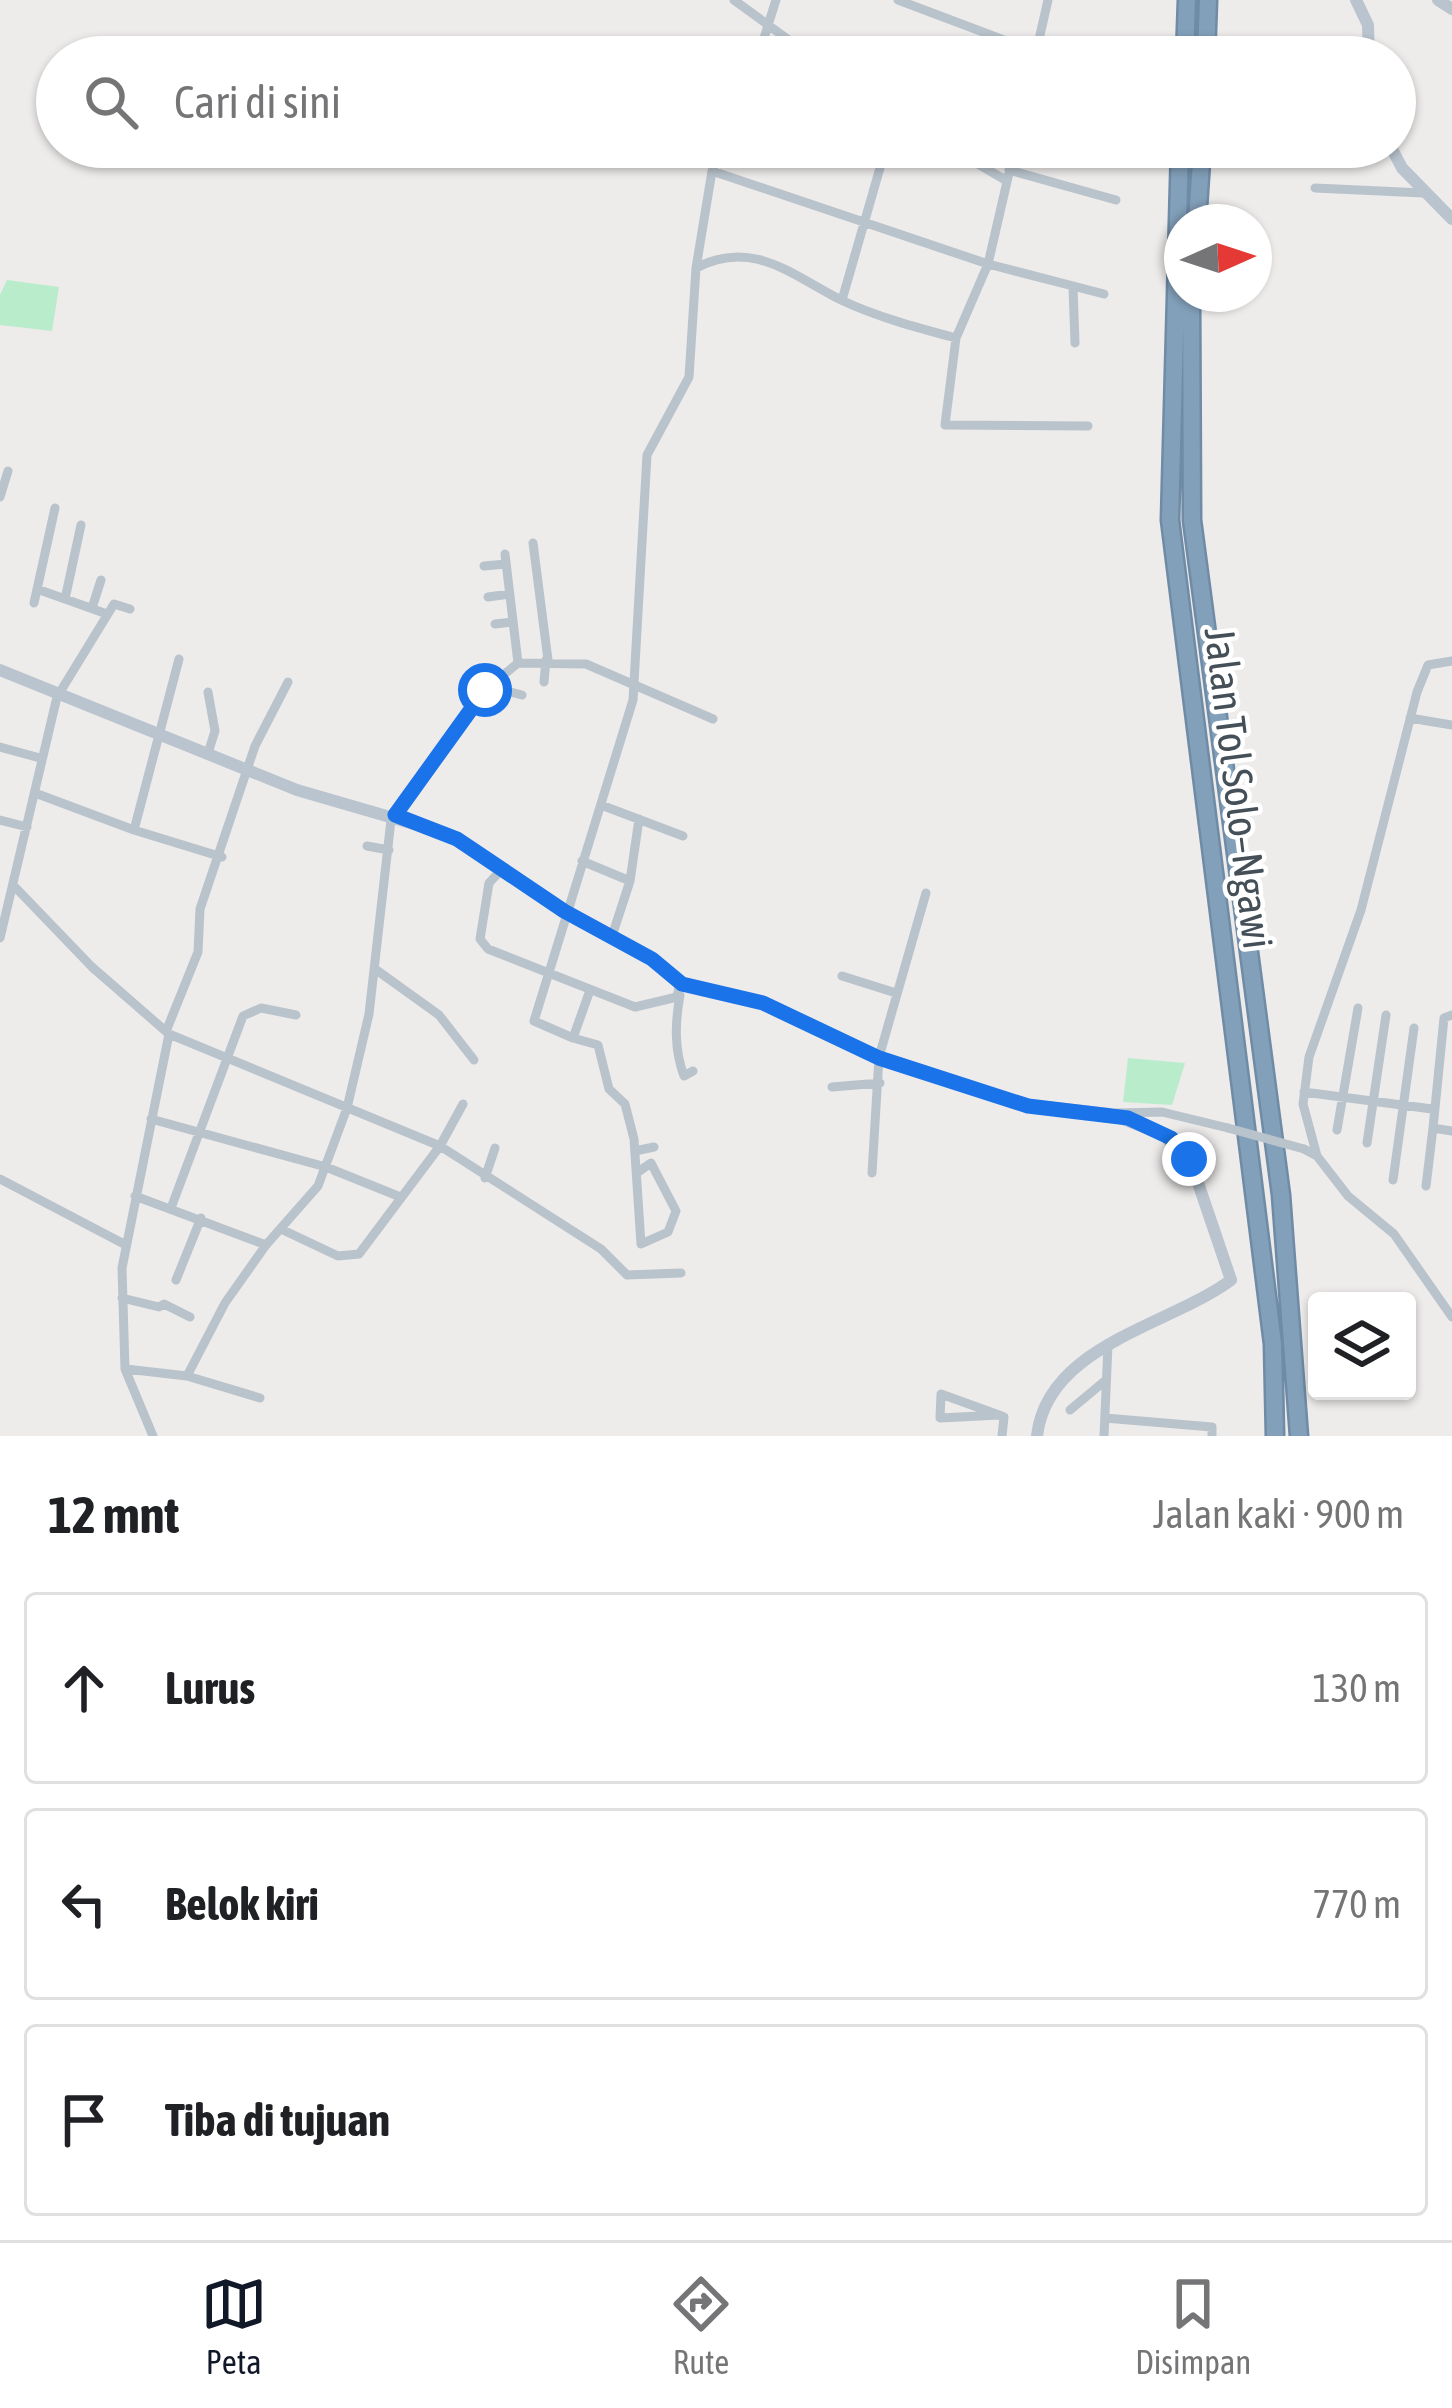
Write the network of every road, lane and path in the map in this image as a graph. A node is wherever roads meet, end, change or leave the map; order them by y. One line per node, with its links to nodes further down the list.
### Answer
1 (734, 0): 13 (street)
2 (776, 0): 13 (street)
3 (898, 0): 10 (street)
4 (944, 0): 12 (street)
5 (1048, 0): 17 (street)
6 (1187, 0): 18 (highway)
7 (1208, 0): 19 (highway)
8 (1356, 0): 20 (street)
9 (1438, 0): 11 (street)
10 (926, 5): 12 (street)
11 (1452, 9)
12 (937, 15): 16 (street)
13 (770, 24): 14 (street); 15 (street)
14 (766, 36)
15 (785, 36)
16 (990, 36)
17 (1040, 36)
18 (1185, 36)
19 (1207, 36)
20 (1368, 36)
21 (713, 168): 28 (street)
22 (880, 168): 35 (street)
23 (992, 168): 29 (street)
24 (1010, 168): 29 (street)
25 (1179, 168): 177 (highway, Jalan Tol Solo–Ngawi)
26 (1201, 168): 33 (highway)
27 (1406, 168): 31 (street)
28 (712, 171): 35 (street); 37 (street)
29 (1008, 176): 32 (street); 36 (street)
30 (1315, 188): 31 (street)
31 (1424, 193): 34 (street)
32 (1116, 200)
33 (1198, 204)
34 (1452, 219)
35 (864, 222): 36 (street); 40 (street)
36 (988, 264): 38 (street); 42 (street)
37 (696, 268): 40 (street); 72 (street)
38 (1073, 287): 39 (street); 43 (street)
39 (1104, 294)
40 (842, 300): 42 (street)
41 (1192, 312): 178 (highway, Jalan Tol Solo–Ngawi)
42 (956, 338): 44 (street)
43 (1076, 343)
44 (1088, 426)
45 (8, 471): 46 (street)
46 (0, 497)
47 (55, 508): 52 (street)
48 (81, 525): 55 (street)
49 (533, 543): 57 (street)
50 (484, 566): 53 (street)
51 (101, 580): 58 (street)
52 (37, 589): 55 (street); 56 (street)
53 (510, 594): 54 (street); 59 (street)
54 (488, 597)
55 (65, 599): 58 (street)
56 (34, 603)
57 (541, 605): 59 (street); 65 (street)
58 (92, 608): 61 (street)
59 (512, 608): 62 (street)
60 (130, 609): 61 (street)
61 (107, 614): 75 (street)
62 (513, 622): 63 (street); 67 (street)
63 (495, 624)
64 (178, 659): 79 (street)
65 (547, 660): 67 (street); 70 (street); 72 (street)
66 (1452, 661): 77 (street)
67 (518, 663): 71 (street)
68 (0, 670): 75 (street)
69 (288, 682): 83 (street)
70 (544, 682)
71 (488, 686): 74 (street); 86 (street)
72 (632, 686): 76 (street); 85 (street)
73 (208, 692): 81 (street)
74 (522, 695)
75 (57, 697): 79 (street); 82 (street)
76 (713, 718)
77 (1409, 718): 78 (street); 123 (street)
78 (1452, 725)
79 (155, 734): 81 (street); 90 (street)
80 (0, 747): 82 (street)
81 (208, 753): 83 (street)
82 (40, 758): 84 (street)
83 (250, 771): 86 (street); 94 (street)
84 (35, 793): 89 (street); 90 (street)
85 (601, 805): 87 (street); 95 (street)
86 (395, 815): 93 (street); 96 (street)
87 (639, 819): 91 (street); 97 (street)
88 (0, 820): 89 (street)
89 (27, 827): 98 (street)
90 (134, 830): 94 (street)
91 (683, 836)
92 (368, 846): 93 (street)
93 (389, 850): 104 (street)
94 (222, 857): 115 (street)
95 (582, 861): 97 (street); 101 (street)
96 (503, 868): 101 (street); 106 (street)
97 (630, 880): 102 (street)
98 (15, 887): 100 (street); 115 (street)
99 (926, 893): 109 (street)
100 (5, 904): 103 (street)
101 (564, 911): 102 (street); 106 (street)
102 (612, 936): 107 (street)
103 (0, 938)
104 (375, 969): 119 (street); 130 (street)
105 (842, 976): 109 (street)
106 (548, 977): 108 (street); 116 (street)
107 (681, 984): 108 (street); 117 (street); 120 (street)
108 (589, 993): 116 (street)
109 (896, 994): 117 (street)
110 (1358, 1008): 124 (street)
111 (296, 1015): 118 (street)
112 (1386, 1015): 126 (street)
113 (1452, 1016): 131 (street)
114 (1414, 1028): 129 (street)
115 (168, 1032): 118 (street); 133 (street)
116 (573, 1038): 128 (street)
117 (879, 1058): 121 (street); 132 (street)
118 (229, 1060): 130 (street); 137 (street)
119 (474, 1060)
120 (693, 1071)
121 (880, 1083): 122 (street); 146 (street)
122 (832, 1087)
123 (1304, 1092): 124 (street); 143 (street)
124 (1345, 1097): 126 (street); 135 (street)
125 (639, 1101): 128 (street)
126 (1373, 1101): 129 (street); 138 (street)
127 (464, 1104): 139 (street)
128 (625, 1104): 142 (street)
129 (1404, 1105): 131 (street); 149 (street)
130 (347, 1108): 139 (street); 144 (street)
131 (1432, 1108): 134 (street)
132 (1110, 1114): 143 (street, bridge); 163 (street)
133 (151, 1119): 137 (street); 151 (street)
134 (1433, 1128): 136 (street); 150 (street)
135 (1337, 1130)
136 (1452, 1131)
137 (202, 1133): 144 (street); 153 (street)
138 (1367, 1143)
139 (440, 1146): 147 (street); 152 (street)
140 (654, 1147): 142 (street)
141 (495, 1148): 147 (street)
142 (635, 1150): 145 (street)
143 (1317, 1156): 162 (street)
144 (326, 1167): 152 (street); 155 (street)
145 (638, 1172): 145 (street)
146 (872, 1173)
147 (485, 1178): 158 (street)
148 (0, 1179): 156 (street)
149 (1394, 1180)
150 (1426, 1186)
151 (135, 1196): 153 (street); 156 (street)
152 (398, 1196): 155 (street)
153 (171, 1208): 154 (street)
154 (201, 1218): 157 (street); 159 (street)
155 (283, 1230): 157 (street)
156 (124, 1244): 160 (street)
157 (266, 1245): 165 (street)
158 (681, 1273)
159 (176, 1280)
160 (122, 1298): 161 (street); 164 (street)
161 (190, 1317)
162 (1452, 1317)
163 (1108, 1345): 166 (street); 174 (street)
164 (125, 1369): 165 (street); 172 (street)
165 (187, 1376): 167 (street)
166 (1106, 1380): 168 (street); 170 (street)
167 (260, 1399)
168 (1070, 1410)
169 (999, 1415): 169 (street); 173 (street)
170 (1105, 1418): 171 (street); 175 (street)
171 (1186, 1431): 176 (street)
172 (153, 1436)
173 (1001, 1436)
174 (1037, 1436)
175 (1104, 1436)
176 (1212, 1436)
177 (1275, 1436)
178 (1299, 1436)

